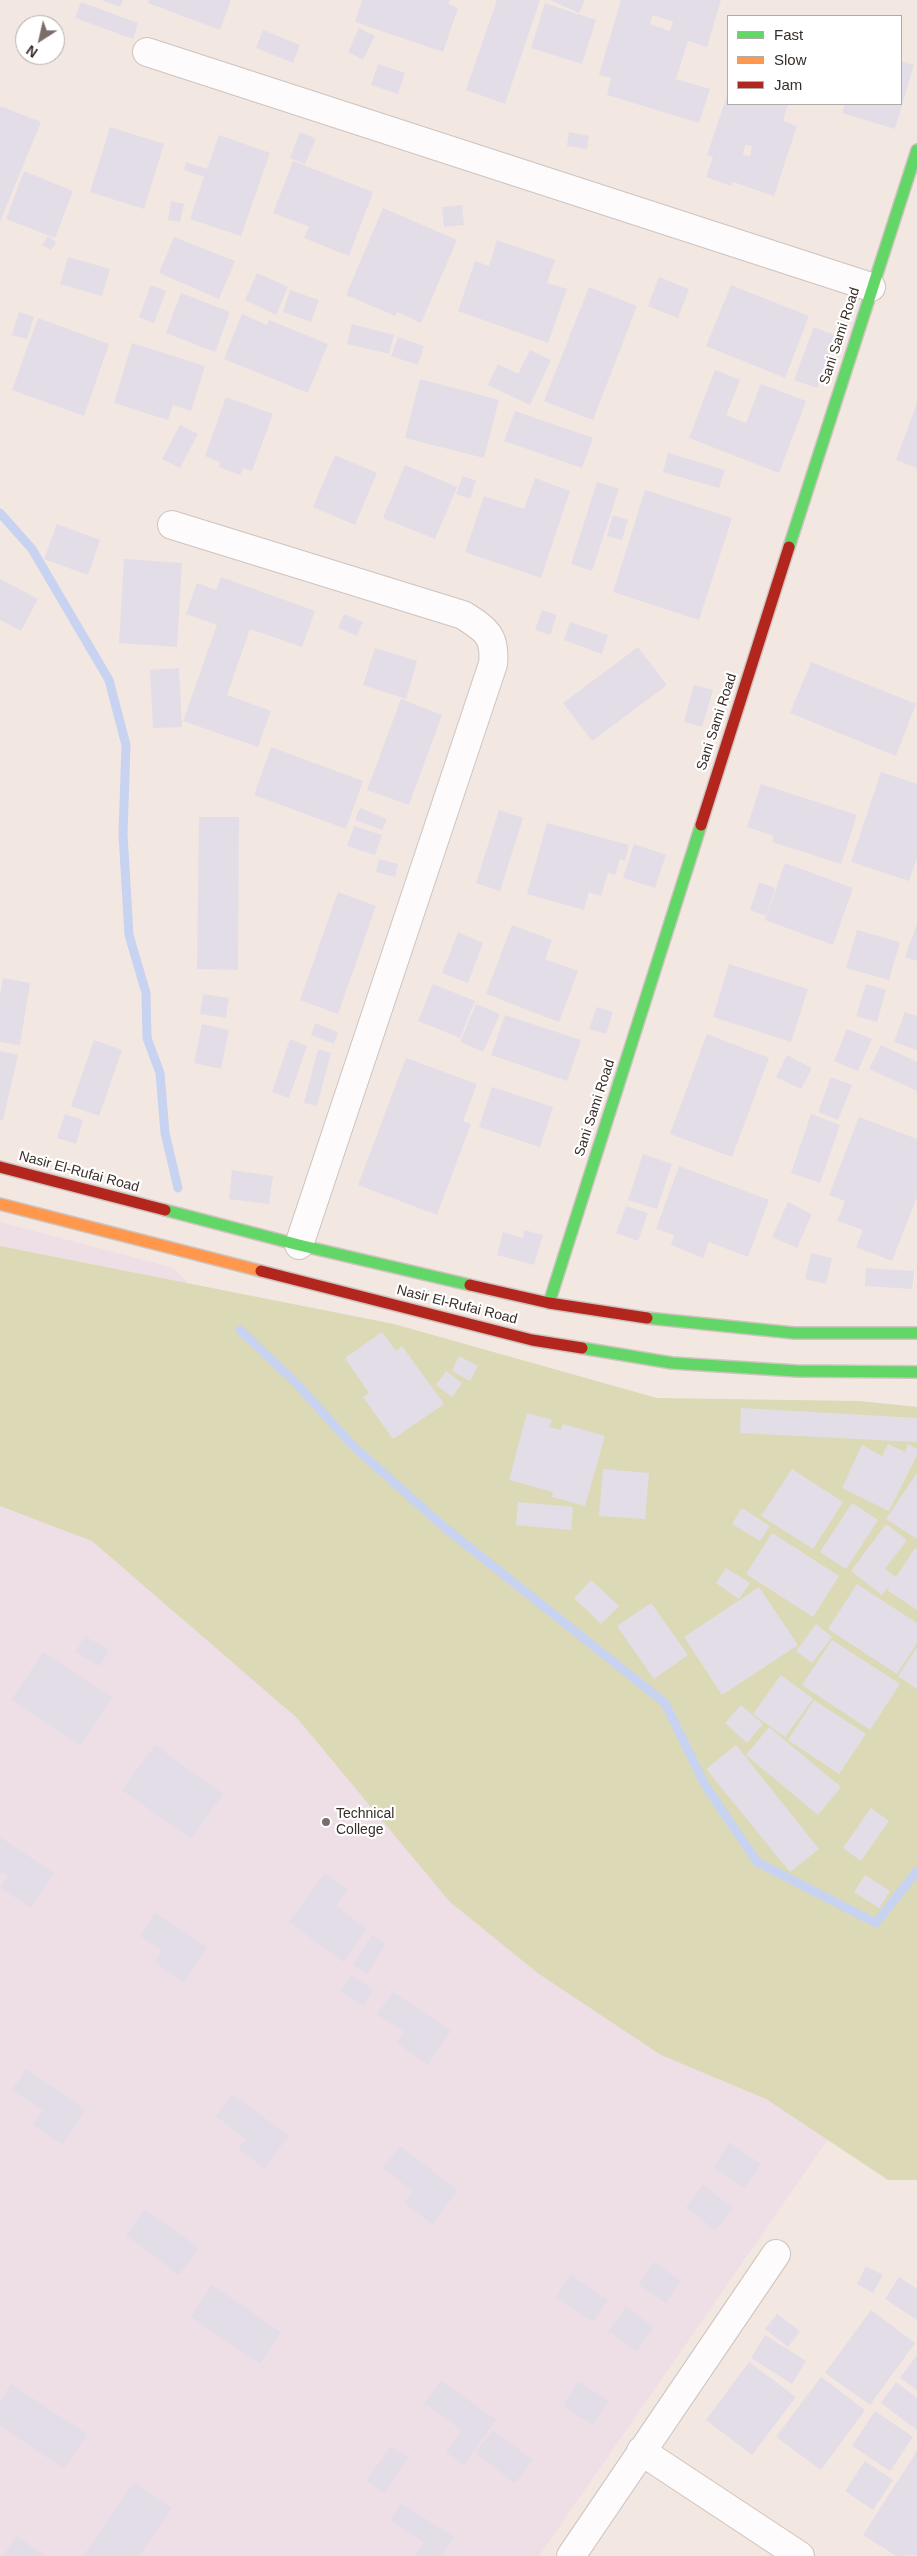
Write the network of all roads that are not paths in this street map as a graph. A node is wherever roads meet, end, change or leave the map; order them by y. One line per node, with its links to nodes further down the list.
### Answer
1 (147, 52): 3 (street)
2 (917, 150): 3 (main road, Sani Sami Road)
3 (871, 287): 8 (main road, Sani Sami Road)
4 (172, 526): 7 (street)
5 (0, 1167): 7 (main road, Nasir El-Rufai Road)
6 (0, 1204): 10 (main road, Nasir El-Rufai Road)
7 (300, 1245): 8 (main road, Nasir El-Rufai Road)
8 (548, 1303): 9 (main road, Nasir El-Rufai Road)
9 (917, 1333)
10 (917, 1372)
11 (776, 2254): 12 (street)
12 (641, 2452): 13 (street); 14 (street)
13 (571, 2556)
14 (800, 2556)

